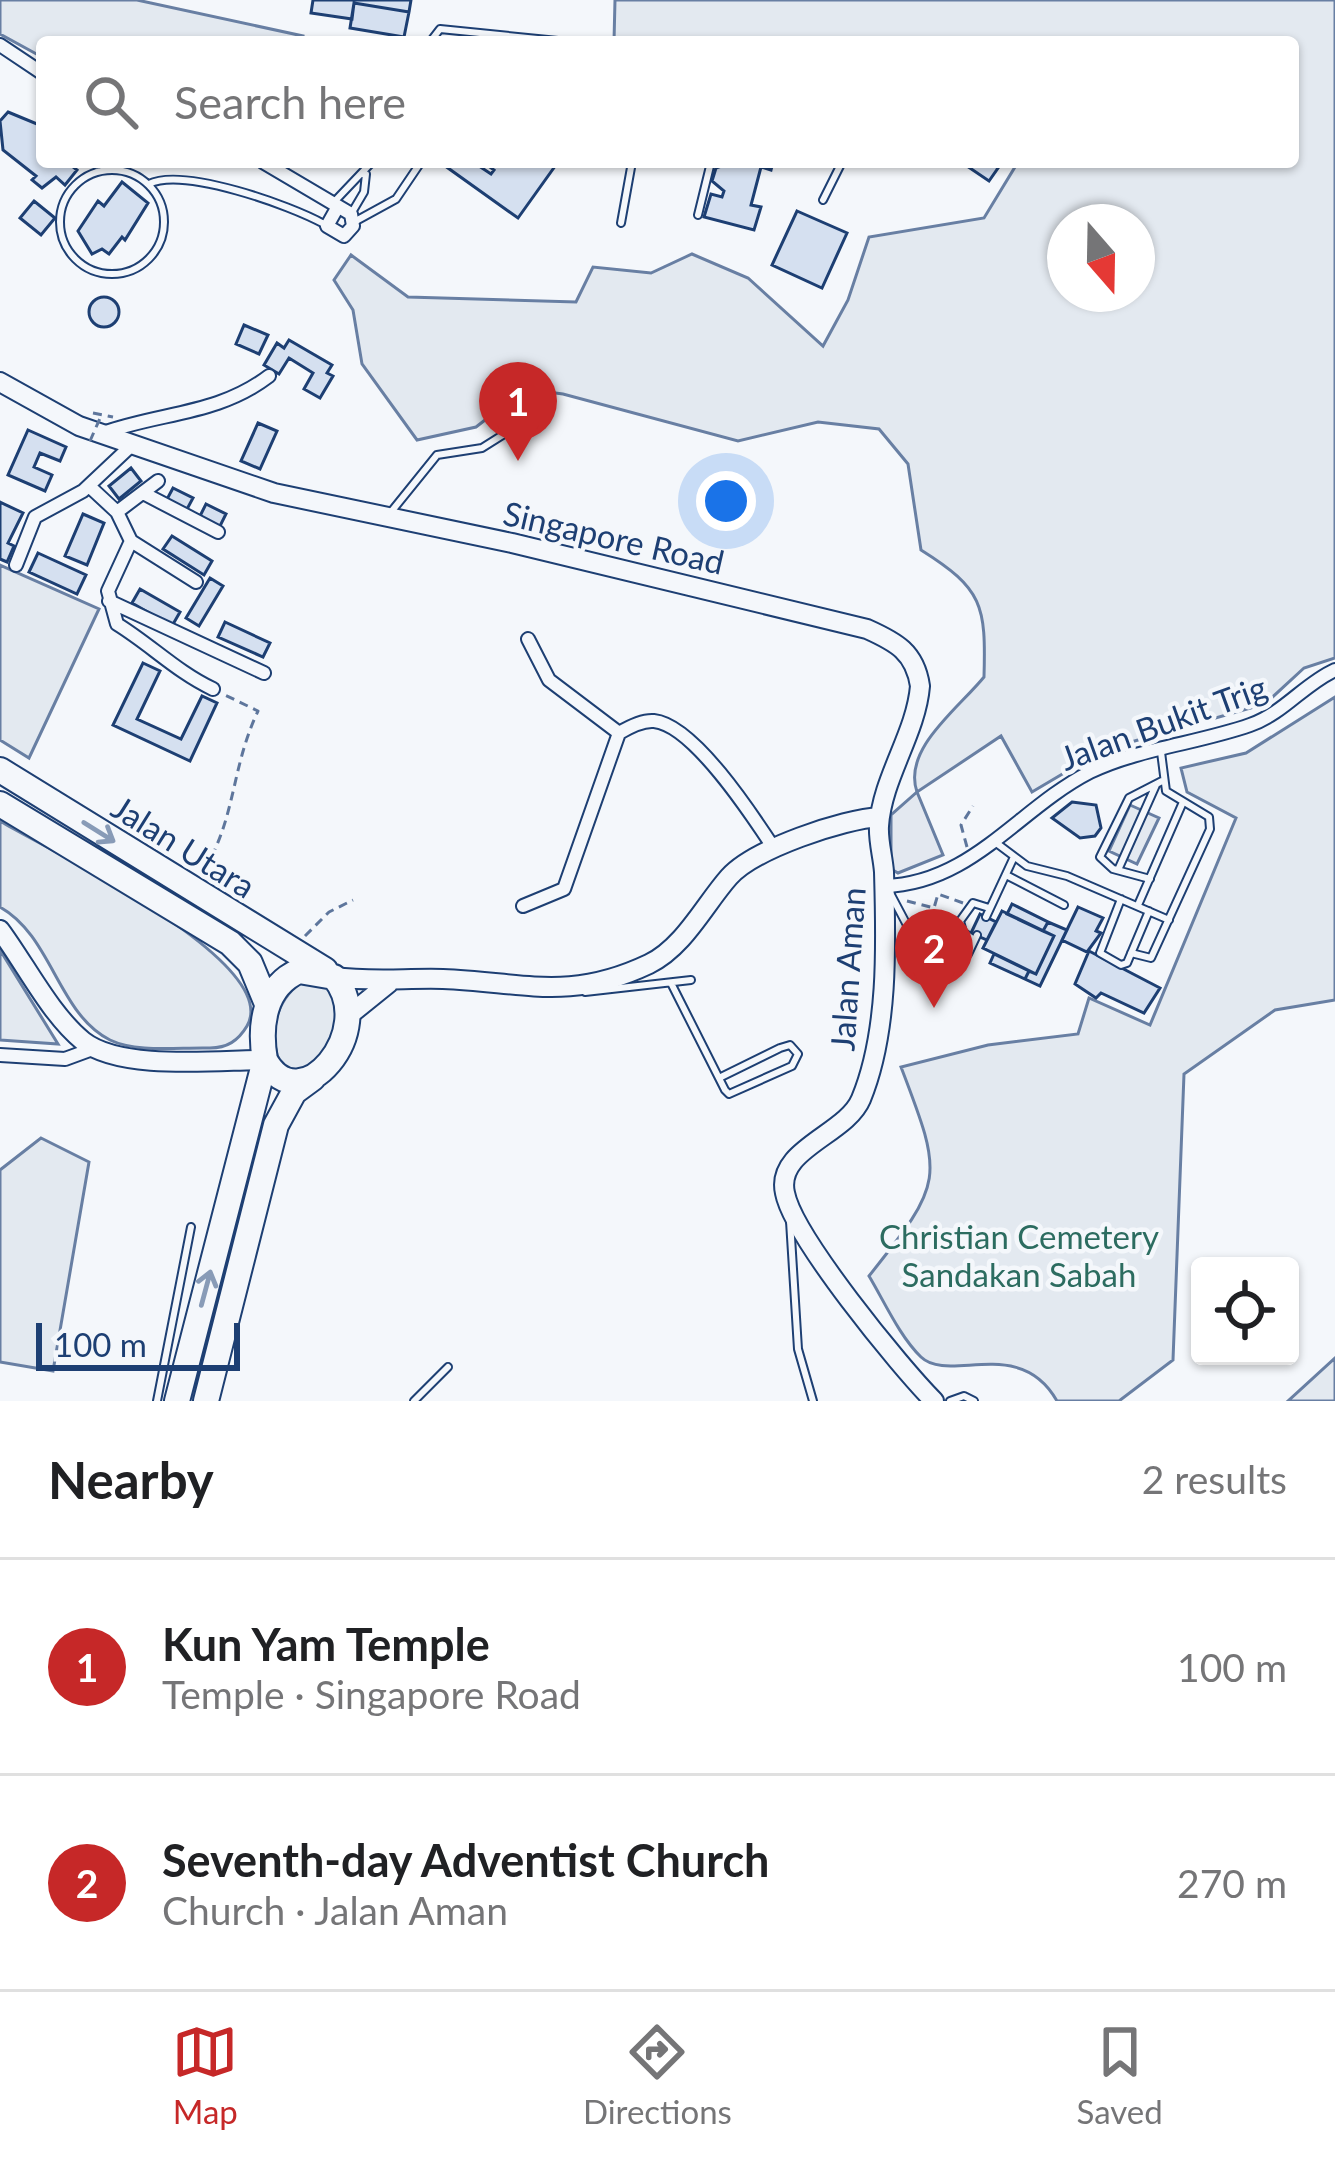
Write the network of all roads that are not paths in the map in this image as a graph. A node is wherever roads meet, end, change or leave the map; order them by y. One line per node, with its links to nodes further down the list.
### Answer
1 (435, 36): 2 (lane)
2 (514, 36)
3 (0, 45): 4 (street)
4 (36, 69)
5 (272, 168): 14 (street)
6 (369, 168): 11 (lane)
7 (417, 168): 14 (lane)
8 (631, 168): 16 (lane)
9 (710, 168): 15 (lane)
10 (839, 168): 13 (lane)
11 (366, 174): 14 (lane); 14 (lane)
12 (148, 185): 12 (lane); 17 (lane)
13 (823, 200)
14 (343, 213): 17 (street); 17 (street)
15 (698, 215)
16 (622, 224)
17 (327, 226)
18 (269, 376): 21 (street)
19 (0, 382): 21 (street)
20 (528, 419): 27 (lane)
21 (99, 426): 22 (street, Singapore Road)
22 (134, 443): 24 (street); 27 (street, Singapore Road)
23 (158, 481): 25 (street)
24 (89, 486): 26 (street); 30 (street)
25 (143, 493): 26 (street); 28 (street)
26 (117, 512): 29 (street)
27 (389, 515): 43 (street, Singapore Road)
28 (218, 532)
29 (131, 541): 31 (street); 32 (street)
30 (16, 565)
31 (196, 582)
32 (109, 601): 35 (street); 36 (street)
33 (528, 639): 37 (street)
34 (1335, 670): 38 (street, Jalan Bukit Trig)
35 (264, 673)
36 (213, 689)
37 (619, 733): 45 (street); 54 (street)
38 (1161, 752): 40 (lane); 44 (street, Jalan Bukit Trig)
39 (0, 770): 61 (highway, Jalan Utara, one-way to 61)
40 (1159, 782): 41 (lane); 47 (lane); 47 (lane)
41 (1184, 802): 49 (lane); 56 (lane)
42 (0, 803): 66 (highway, Jalan Utara)
43 (880, 817): 45 (street); 50 (street, Jalan Aman)
44 (995, 842): 46 (lane); 50 (street, Jalan Bukit Trig)
45 (775, 850): 65 (street)
46 (1013, 859): 48 (lane); 51 (lane)
47 (1118, 870): 49 (lane)
48 (1006, 874): 52 (lane); 59 (lane)
49 (1150, 879): 53 (lane)
50 (884, 886): 60 (lane); 73 (street, Jalan Aman)
51 (1121, 899): 53 (lane); 58 (lane)
52 (1064, 905)
53 (1138, 905): 55 (lane)
54 (523, 906)
55 (1149, 910): 56 (lane); 58 (lane)
56 (1169, 920): 58 (lane)
57 (0, 930): 68 (street)
58 (1131, 953)
59 (968, 954)
60 (926, 961)
61 (334, 977): 63 (street); 66 (highway); 67 (highway)
62 (692, 980): 64 (lane)
63 (389, 983): 65 (street); 67 (street)
64 (672, 986): 65 (lane); 72 (lane)
65 (545, 991)
66 (267, 1004): 70 (highway)
67 (348, 1016): 71 (highway)
68 (95, 1048): 69 (street); 70 (street)
69 (0, 1055)
70 (265, 1060): 71 (highway); 77 (highway, one-way to 70)
71 (314, 1077): 78 (highway)
72 (719, 1078): 72 (lane)
73 (790, 1206): 80 (lane); 81 (street)
74 (191, 1228): 76 (lane)
75 (448, 1367): 79 (lane)
76 (157, 1401)
77 (177, 1401)
78 (206, 1401)
79 (414, 1401)
80 (813, 1401)
81 (934, 1401)
82 (950, 1401): 83 (lane)
83 (974, 1401)

